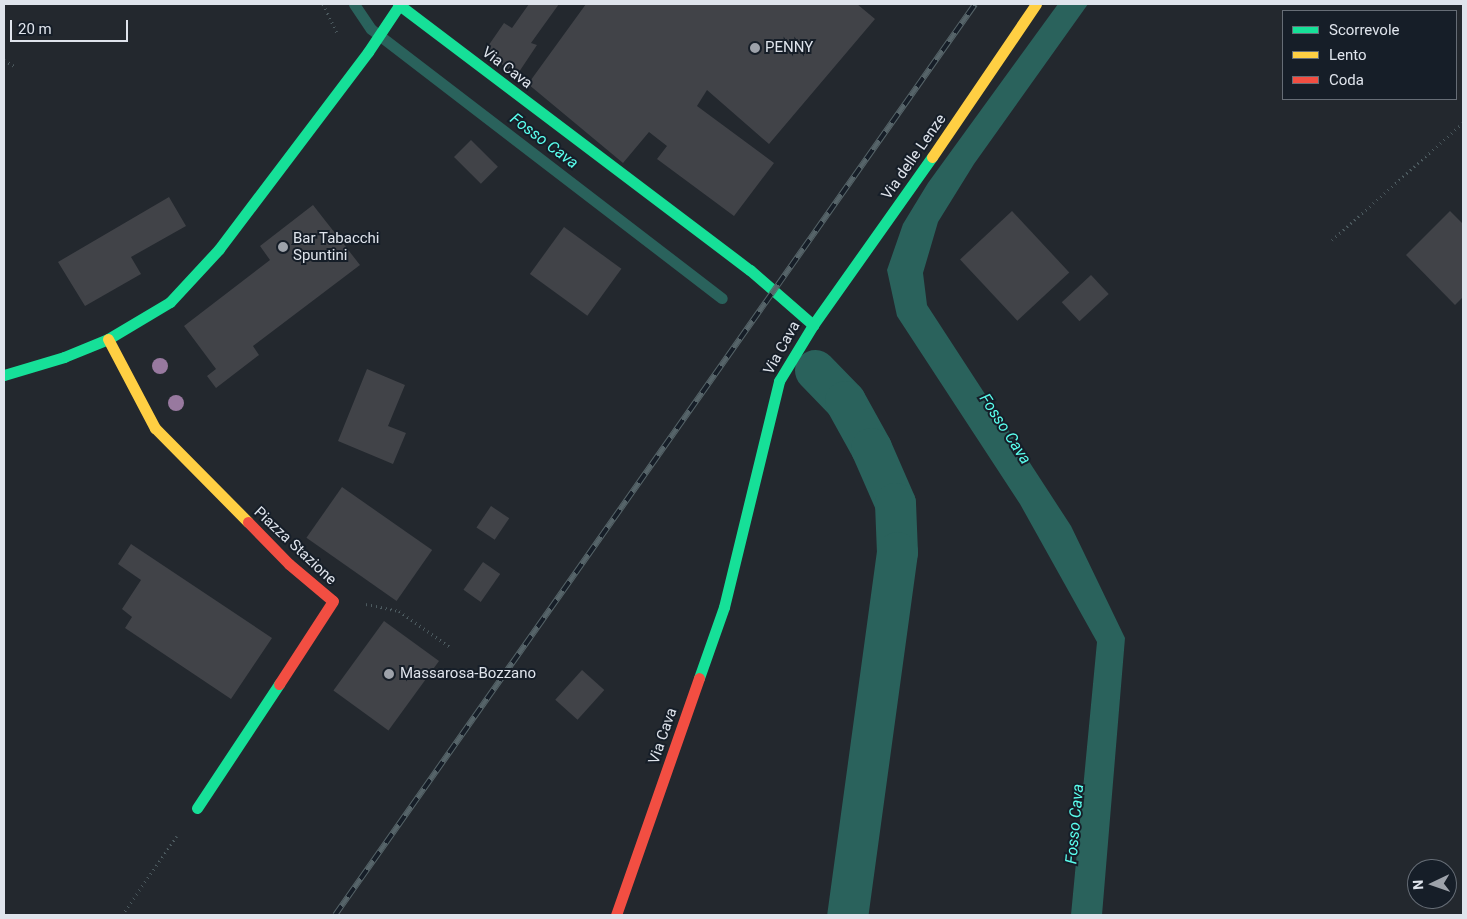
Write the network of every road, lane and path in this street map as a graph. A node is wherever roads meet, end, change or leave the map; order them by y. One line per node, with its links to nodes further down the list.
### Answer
1 (399, 4): 7 (street, Via Cava); 8 (street)
2 (1036, 4): 7 (street, Via delle Lenze)
3 (4, 60): 4 (path)
4 (16, 67)
5 (1463, 124): 6 (path)
6 (1332, 240)
7 (814, 325): 14 (street, Via Cava)
8 (108, 339): 9 (street); 10 (street, Piazza Stazione)
9 (4, 375)
10 (333, 601): 11 (path); 12 (street, Piazza Stazione)
11 (450, 646)
12 (197, 808): 13 (path)
13 (122, 915)
14 (616, 915)

